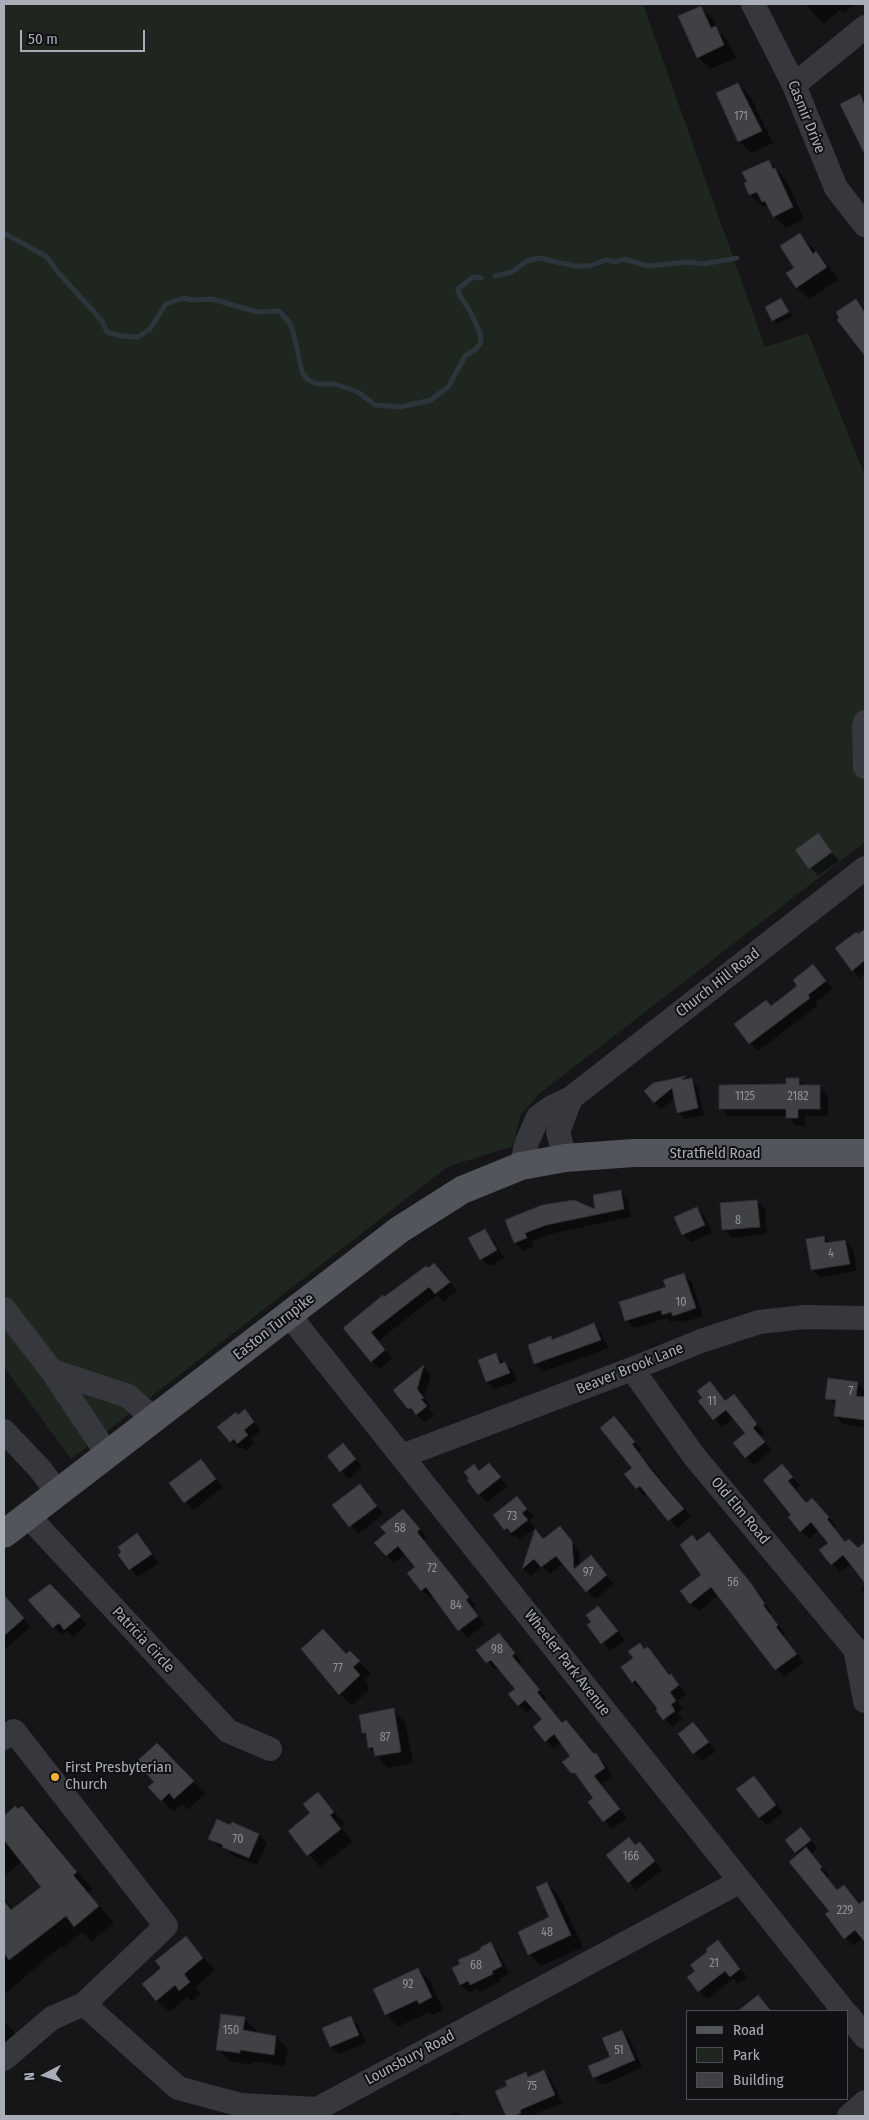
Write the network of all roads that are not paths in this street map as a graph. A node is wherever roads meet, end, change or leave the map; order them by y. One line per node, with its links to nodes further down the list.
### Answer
1 (753, 4): 3 (street, Casmir Drive)
2 (865, 27): 3 (street)
3 (794, 85): 4 (street, Casmir Drive)
4 (865, 225)
5 (865, 722): 6 (street)
6 (865, 767)
7 (865, 868): 8 (street, Church Hill Road)
8 (571, 1098): 10 (street); 11 (street, Church Hill Road)
9 (865, 1153): 10 (main road, Stratfield Road)
10 (565, 1158): 11 (main road, Easton Turnpike)
11 (521, 1166): 13 (main road, Easton Turnpike)
12 (4, 1309): 16 (street)
13 (289, 1315): 17 (main road, Easton Turnpike); 20 (street, Wheeler Park Avenue)
14 (865, 1318): 15 (street, Beaver Brook Lane)
15 (632, 1369): 20 (street, Beaver Brook Lane); 24 (street, Old Elm Road)
16 (52, 1371): 17 (street); 19 (street)
17 (154, 1419): 19 (main road, Easton Turnpike)
18 (4, 1431): 21 (street)
19 (108, 1455): 21 (main road, Easton Turnpike)
20 (402, 1456): 28 (street, Wheeler Park Avenue)
21 (58, 1493): 22 (main road, Easton Turnpike)
22 (28, 1516): 23 (main road, Easton Turnpike); 27 (street, Patricia Circle)
23 (4, 1534)
24 (860, 1655): 25 (street, Old Elm Road)
25 (865, 1701)
26 (4, 1738): 29 (street)
27 (270, 1749)
28 (739, 1882): 30 (street, Wheeler Park Avenue); 35 (street, Lounsbury Road)
29 (84, 2004): 33 (street); 35 (street, Lounsbury Road)
30 (843, 2010)
31 (849, 2016): 32 (street)
32 (865, 2037)
33 (4, 2059)
34 (865, 2102): 36 (street)
35 (312, 2112)
36 (849, 2116)

